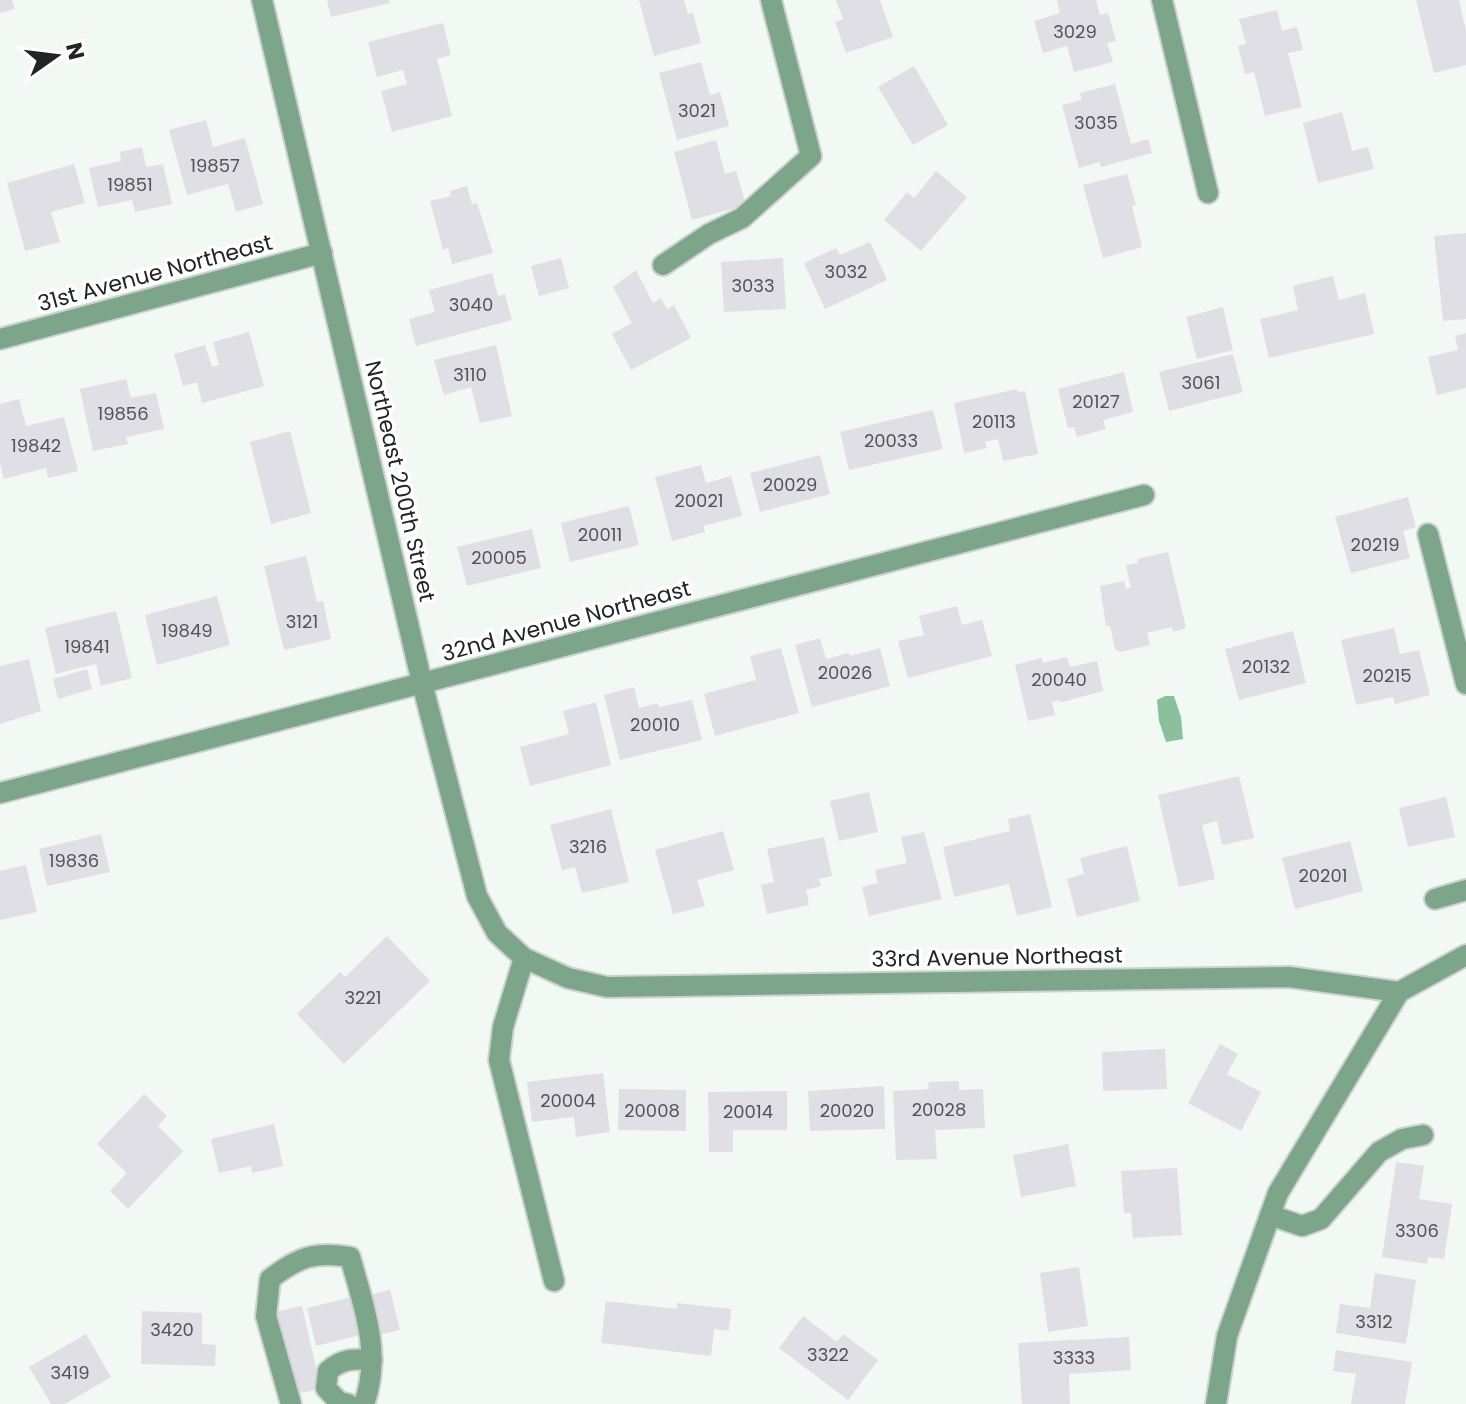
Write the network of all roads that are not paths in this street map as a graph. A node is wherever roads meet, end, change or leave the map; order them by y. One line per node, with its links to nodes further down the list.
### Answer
1 (262, 0): 5 (street, Northeast 200th Street)
2 (771, 0): 6 (street)
3 (1162, 0): 4 (street)
4 (1208, 193)
5 (322, 253): 7 (street, 31st Avenue Northeast); 10 (street, Northeast 200th Street)
6 (663, 265)
7 (0, 339)
8 (1144, 495): 10 (street, 32nd Avenue Northeast)
9 (1428, 534): 11 (street)
10 (422, 683): 12 (street, 32nd Avenue Northeast); 16 (street, Northeast 200th Street)
11 (1466, 684)
12 (0, 793)
13 (1466, 890): 14 (street)
14 (1435, 899)
15 (1466, 955): 17 (street)
16 (524, 958): 17 (street, 33rd Avenue Northeast); 20 (street)
17 (1399, 992): 19 (street)
18 (1423, 1135): 19 (street)
19 (1270, 1215): 25 (street)
20 (554, 1281)
21 (372, 1360): 22 (street); 23 (street); 24 (street)
22 (291, 1404)
23 (348, 1404)
24 (364, 1404)
25 (1216, 1404)

